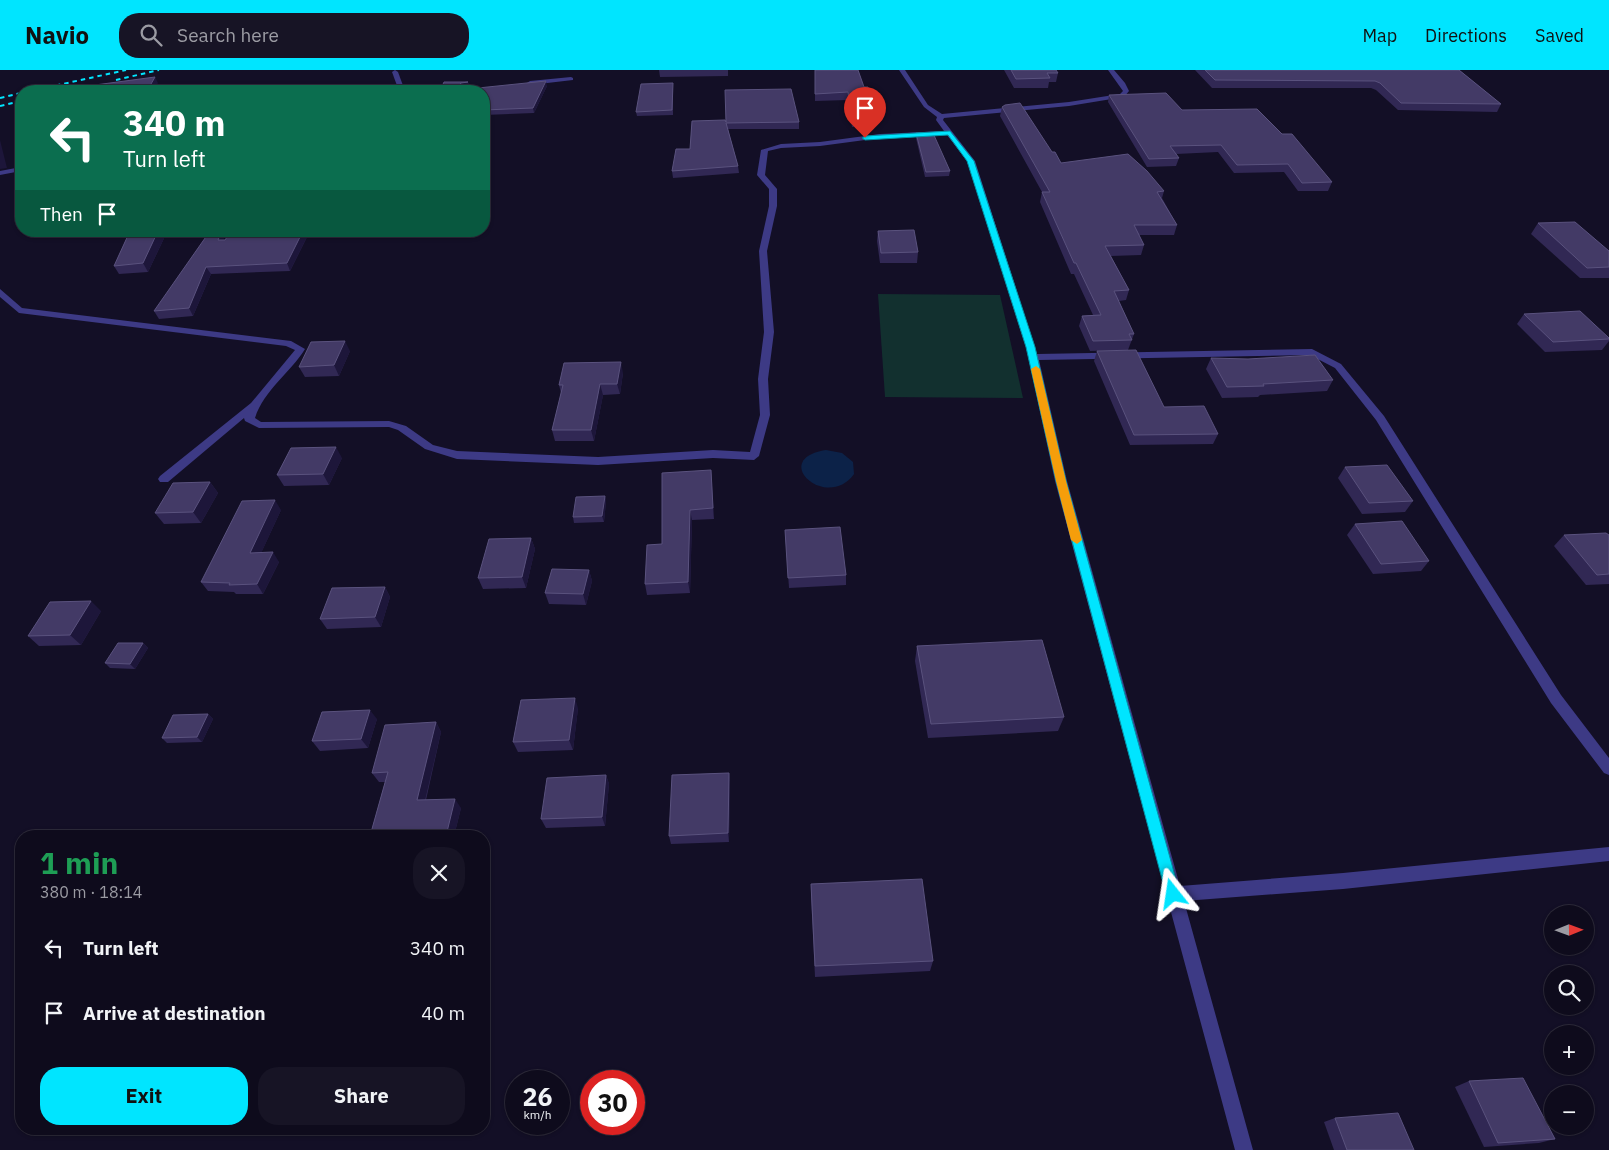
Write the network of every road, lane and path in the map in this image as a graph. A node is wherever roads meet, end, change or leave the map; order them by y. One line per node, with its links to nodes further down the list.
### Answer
1 (902, 70): 7 (street)
2 (1111, 70): 7 (street)
3 (395, 72): 6 (street)
4 (570, 79): 5 (street)
5 (521, 84)
6 (400, 85)
7 (941, 116): 8 (street)
8 (950, 133): 12 (street); 13 (street)
9 (15, 170): 10 (street)
10 (0, 173)
11 (0, 292): 13 (street)
12 (1033, 357): 15 (street); 17 (street)
13 (252, 406): 14 (street)
14 (164, 480)
15 (1609, 769)
16 (1609, 854): 17 (street)
17 (1173, 894): 18 (street)
18 (1244, 1150)

